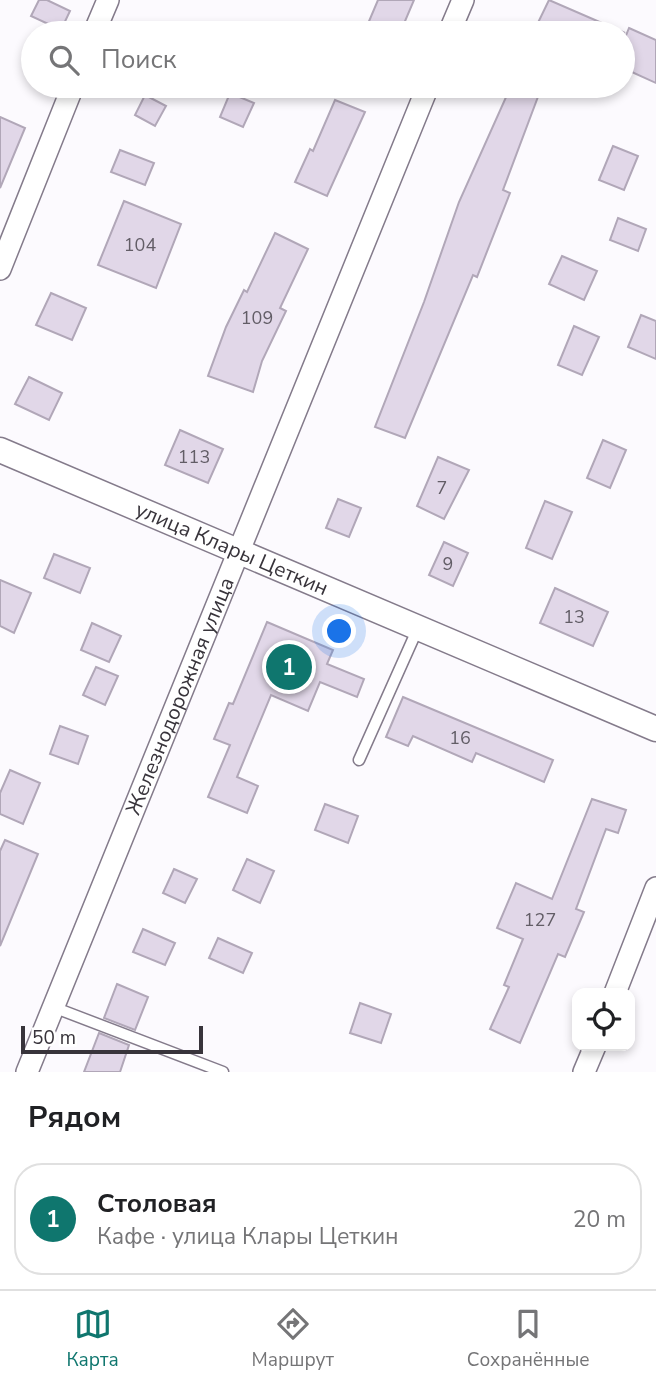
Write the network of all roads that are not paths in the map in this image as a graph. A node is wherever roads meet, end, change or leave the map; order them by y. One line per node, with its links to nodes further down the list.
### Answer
1 (108, 0): 3 (street)
2 (463, 0): 4 (street)
3 (99, 21)
4 (454, 21)
5 (68, 98): 7 (street)
6 (423, 98): 9 (street, Железнодорожная улица)
7 (0, 269)
8 (0, 450): 9 (street, улица Клары Цеткин)
9 (237, 551): 10 (street, улица Клары Цеткин); 15 (street, Железнодорожная улица)
10 (418, 628): 11 (street, улица Клары Цеткин); 12 (lane)
11 (656, 729)
12 (359, 760)
13 (656, 888): 14 (street)
14 (617, 988)
15 (53, 1007): 17 (street, Железнодорожная улица); 18 (lane)
16 (593, 1051): 19 (street)
17 (27, 1072)
18 (222, 1072)
19 (584, 1072)

